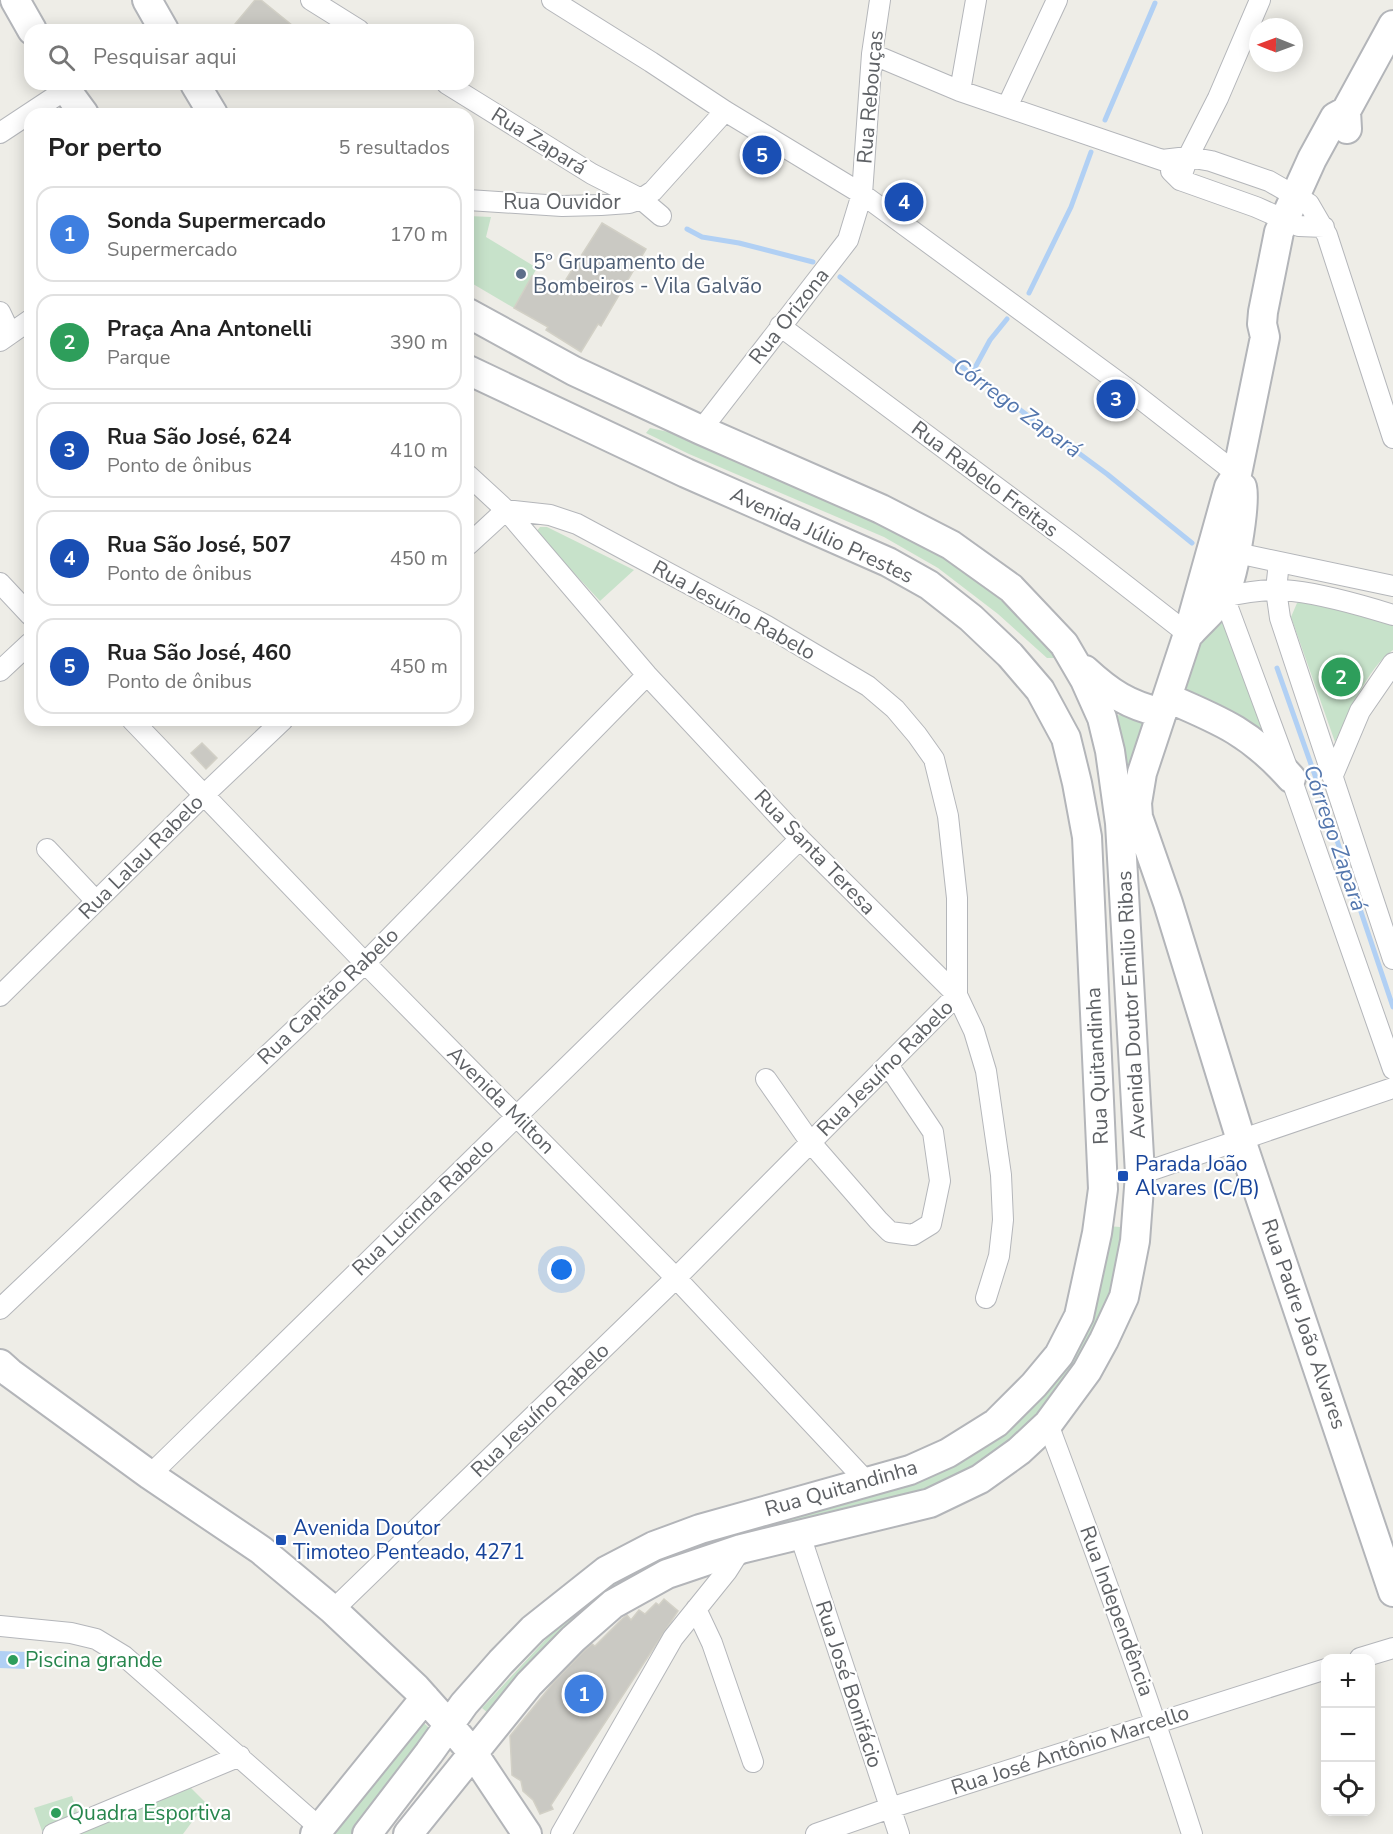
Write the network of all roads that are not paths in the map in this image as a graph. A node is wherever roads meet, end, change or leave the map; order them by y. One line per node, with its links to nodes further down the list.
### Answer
1 (15, 0): 9 (main road)
2 (147, 0): 10 (main road)
3 (310, 0): 11 (street)
4 (552, 0): 23 (street)
5 (880, 0): 13 (street, Rua Rebouças)
6 (976, 0): 18 (street)
7 (1057, 0): 19 (street)
8 (1260, 0): 26 (street)
9 (29, 24)
10 (161, 24)
11 (349, 24)
12 (1393, 25): 32 (main road, Avenida Doutor Emilio Ribas)
13 (872, 54): 18 (street); 29 (street, Rua Rebouças)
14 (59, 90): 20 (street)
15 (65, 90): 21 (main road)
16 (199, 90): 22 (main road)
17 (457, 90): 30 (street, Rua Zapará)
18 (960, 91): 19 (street)
19 (1007, 107): 27 (street)
20 (34, 108)
21 (79, 108)
22 (209, 108)
23 (725, 111): 29 (street); 30 (street, Rua Ouvidor)
24 (24, 115): 25 (street)
25 (0, 133)
26 (1188, 157): 27 (street); 28 (street); 32 (street)
27 (1162, 160): 28 (street)
28 (1180, 180): 32 (street)
29 (862, 194): 37 (street, Rua Orizona); 42 (street)
30 (641, 199): 31 (street, Rua Ouvidor); 33 (street, Rua Zapará)
31 (474, 200)
32 (1302, 215): 41 (street); 42 (main road, Avenida Doutor Emilio Ribas)
33 (661, 216)
34 (0, 312): 38 (street)
35 (474, 316): 40 (main road)
36 (24, 324): 38 (street)
37 (780, 326): 40 (street, Rua Orizona); 54 (street, Rua Rabelo Freitas)
38 (5, 337)
39 (474, 373): 67 (main road, Avenida Júlio Prestes)
40 (701, 430): 56 (main road)
41 (1393, 438)
42 (1237, 474): 46 (main road, Avenida Doutor Emilio Ribas)
43 (474, 481): 44 (street, Rua Santa Teresa)
44 (506, 510): 45 (street); 59 (street, Rua Santa Teresa); 75 (street, Rua Jesuíno Rabelo)
45 (474, 539)
46 (1218, 559): 47 (street); 51 (main road, Avenida Doutor Emilio Ribas); 54 (main road, Avenida Doutor Emilio Ribas)
47 (1279, 562): 49 (street); 50 (street)
48 (0, 583): 52 (street)
49 (1393, 586)
50 (1276, 590): 51 (street); 53 (street); 63 (street)
51 (1224, 597): 54 (main road, Avenida Doutor Emilio Ribas); 64 (street)
52 (24, 609)
53 (1393, 615)
54 (1188, 634): 60 (main road, Avenida Doutor Emilio Ribas)
55 (24, 649): 58 (street)
56 (1075, 661): 60 (main road); 66 (main road)
57 (1393, 663): 63 (street)
58 (0, 671)
59 (647, 675): 68 (street, Rua Santa Teresa); 74 (street, Rua Capitão Rabelo)
60 (1165, 706): 64 (main road); 66 (main road, Avenida Doutor Emilio Ribas)
61 (138, 726): 65 (street, Avenida Milton)
62 (277, 726): 65 (street, Rua Lalau Rabelo)
63 (1333, 775): 73 (street)
64 (1291, 778): 78 (street)
65 (204, 795): 70 (street, Rua Lalau Rabelo); 74 (street, Avenida Milton)
66 (1129, 820): 67 (main road); 71 (main road, Rua Padre João Alvares); 72 (main road, Avenida Doutor Emilio Ribas)
67 (1087, 837): 91 (main road, Rua Quitandinha)
68 (800, 839): 75 (street, Rua Santa Teresa); 81 (street, Rua Lucinda Rabelo)
69 (47, 849): 70 (street)
70 (96, 901): 76 (street, Rua Lalau Rabelo)
71 (1168, 903): 72 (main road); 82 (main road, Rua Padre João Alvares)
72 (1126, 915): 84 (main road, Avenida Doutor Emilio Ribas)
73 (1393, 959)
74 (365, 963): 81 (street, Avenida Milton); 87 (street, Rua Capitão Rabelo)
75 (957, 995): 77 (street, Rua Jesuíno Rabelo); 86 (street, Rua Santa Teresa)
76 (0, 996)
77 (888, 1065): 83 (street, Rua Jesuíno Rabelo); 83 (street)
78 (1393, 1070)
79 (766, 1079): 83 (street)
80 (1393, 1088): 82 (street)
81 (516, 1115): 85 (street, Avenida Milton); 90 (street, Rua Lucinda Rabelo)
82 (1241, 1140): 84 (street); 93 (main road, Rua Padre João Alvares)
83 (811, 1143): 85 (street, Rua Jesuíno Rabelo)
84 (1140, 1174): 89 (main road, Avenida Doutor Emilio Ribas)
85 (676, 1278): 91 (street, Avenida Milton); 97 (street, Rua Jesuíno Rabelo)
86 (986, 1298)
87 (0, 1309)
88 (0, 1364): 90 (main road)
89 (1048, 1424): 92 (main road, Avenida Doutor Emilio Ribas); 103 (street, Rua Independência)
90 (150, 1475): 97 (main road)
91 (867, 1482): 104 (main road, Rua Quitandinha)
92 (800, 1535): 94 (main road, Avenida Doutor Emilio Ribas); 108 (street, Rua José Bonifácio)
93 (1386, 1542): 95 (main road, Rua Padre João Alvares)
94 (741, 1549): 96 (street); 105 (main road, Avenida Doutor Emilio Ribas)
95 (1393, 1592)
96 (696, 1609): 107 (street); 114 (street)
97 (333, 1610): 102 (main road)
98 (0, 1626): 106 (street)
99 (1393, 1648): 100 (street)
100 (1375, 1654)
101 (1321, 1671): 103 (street, Rua José Antônio Marcello)
102 (425, 1698): 104 (main road); 109 (main road)
103 (1156, 1723): 108 (street, Rua José Antônio Marcello); 117 (street, Rua Independência)
104 (449, 1725): 105 (main road); 111 (main road, Rua Quitandinha)
105 (473, 1754): 112 (main road); 113 (main road)
106 (240, 1756): 109 (street); 110 (street)
107 (753, 1762)
108 (890, 1808): 115 (street, Rua José Antônio Marcello); 116 (street, Rua José Bonifácio)
109 (317, 1831)
110 (53, 1834)
111 (367, 1834)
112 (408, 1834)
113 (527, 1834)
114 (561, 1834)
115 (816, 1834)
116 (899, 1834)
117 (1192, 1834)

